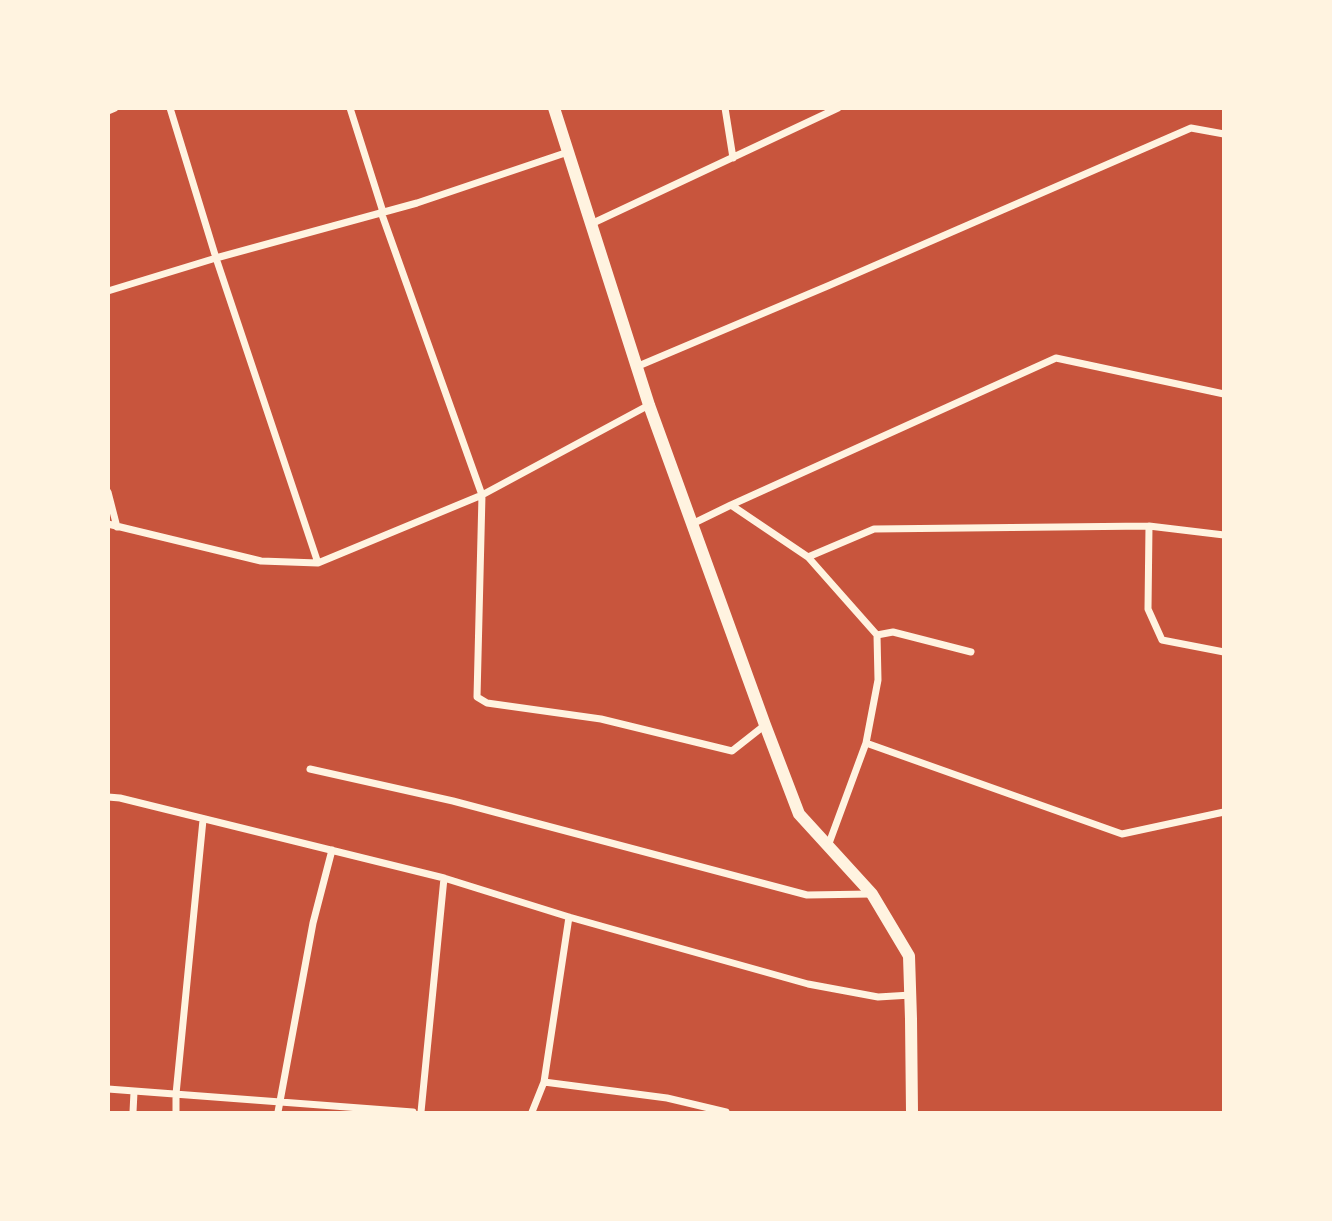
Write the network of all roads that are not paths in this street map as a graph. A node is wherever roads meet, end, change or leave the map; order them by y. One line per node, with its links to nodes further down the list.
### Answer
1 (115, 108): 7 (street)
2 (170, 108): 13 (street)
3 (349, 108): 11 (street)
4 (554, 108): 9 (street)
5 (725, 108): 10 (street)
6 (838, 108): 10 (street)
7 (108, 111)
8 (1223, 134): 15 (street)
9 (568, 152): 11 (street); 12 (street)
10 (733, 158): 12 (street)
11 (381, 212): 13 (street); 19 (street)
12 (591, 224): 15 (street)
13 (216, 258): 14 (street); 26 (street)
14 (108, 291)
15 (636, 367): 17 (street)
16 (1223, 394): 20 (street)
17 (649, 405): 19 (street); 21 (street)
18 (108, 492): 22 (street)
19 (482, 495): 26 (street); 30 (street)
20 (730, 505): 21 (street); 25 (street)
21 (692, 524): 30 (street)
22 (113, 526): 26 (street)
23 (1149, 526): 24 (street); 25 (street); 29 (street)
24 (1223, 535)
25 (808, 556): 27 (street)
26 (318, 563)
27 (877, 635): 28 (street); 31 (street)
28 (971, 652)
29 (1223, 652)
30 (765, 725): 36 (street)
31 (866, 743): 34 (street); 36 (street)
32 (310, 769): 39 (street)
33 (108, 797): 35 (street)
34 (1223, 812)
35 (202, 820): 37 (street); 45 (street)
36 (828, 846): 39 (street)
37 (332, 850): 38 (street); 46 (street)
38 (444, 878): 40 (street); 52 (street)
39 (872, 894): 41 (street)
40 (569, 917): 41 (street); 42 (street)
41 (911, 995): 55 (street)
42 (544, 1083): 53 (street); 54 (street)
43 (108, 1089): 44 (street)
44 (134, 1092): 45 (street); 48 (street)
45 (176, 1094): 46 (street); 49 (street)
46 (279, 1102): 47 (street); 50 (street)
47 (345, 1110): 51 (street)
48 (133, 1112)
49 (176, 1112)
50 (278, 1112)
51 (413, 1112)
52 (421, 1112)
53 (531, 1112)
54 (726, 1112)
55 (912, 1112)

